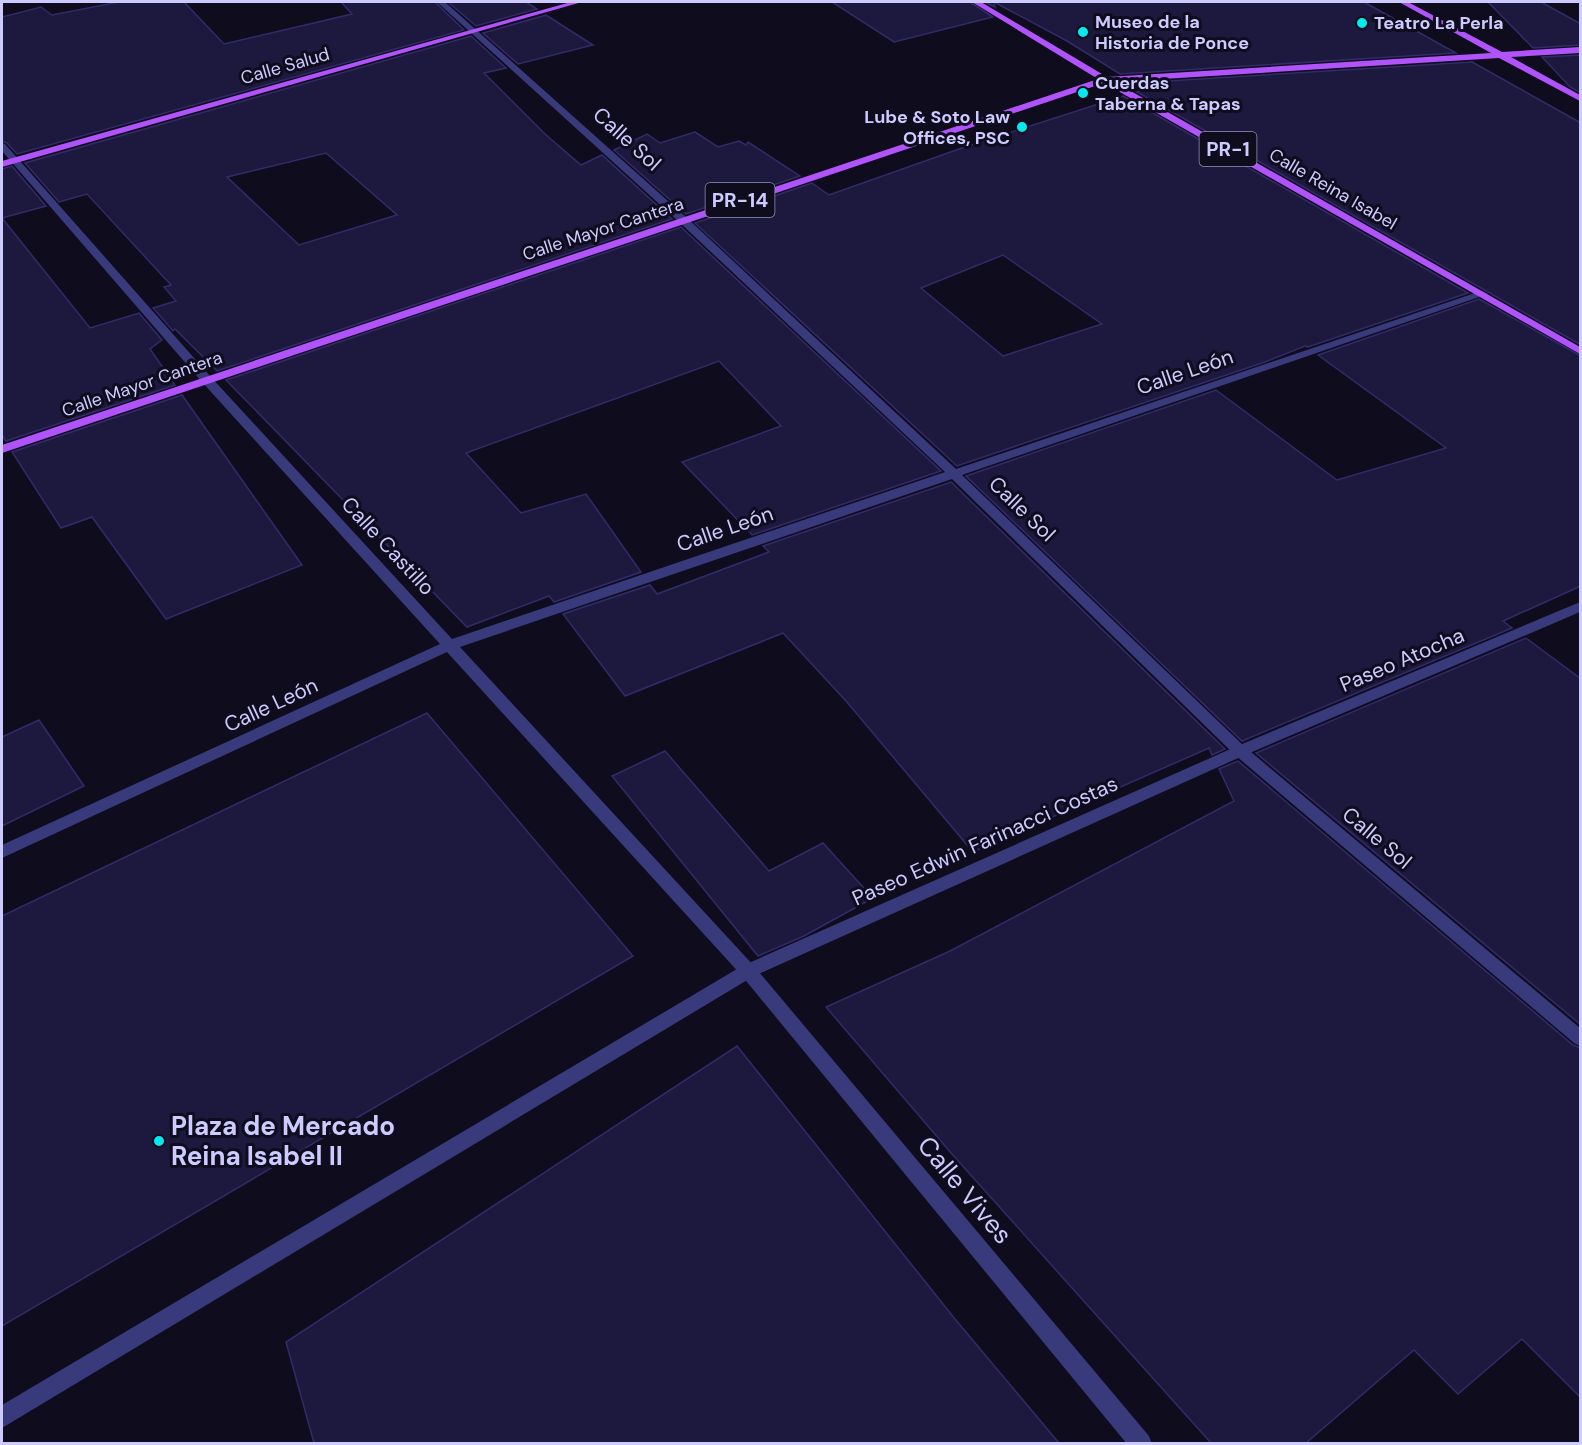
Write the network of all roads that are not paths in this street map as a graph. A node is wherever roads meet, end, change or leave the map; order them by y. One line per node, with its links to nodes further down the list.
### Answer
1 (441, 2): 5 (street, Calle Sol)
2 (578, 2): 5 (main road, Calle Salud)
3 (976, 2): 8 (main road, Calle Reina Isabel / PR-1)
4 (1404, 2): 7 (main road)
5 (473, 30): 11 (main road, Calle Salud); 12 (street, Calle Sol)
6 (1581, 50): 7 (main road, Calle Mayor Cantera / PR-14)
7 (1500, 55): 8 (main road, Calle Mayor Cantera / PR-14); 9 (main road)
8 (1105, 80): 12 (main road, Calle Mayor Cantera / PR-14); 13 (main road, Calle Reina Isabel / PR-1)
9 (1581, 98)
10 (2, 146): 11 (street, Calle Castillo)
11 (8, 162): 15 (street, Calle Castillo)
12 (682, 219): 15 (main road, Calle Mayor Cantera / PR-14); 17 (street, Calle Sol)
13 (1482, 294): 14 (main road, Calle Reina Isabel / PR-1); 17 (street, Calle León)
14 (1581, 351)
15 (206, 379): 16 (main road, Calle Mayor Cantera / PR-14); 19 (street, Calle Castillo)
16 (2, 449)
17 (953, 473): 19 (street, Calle León); 20 (street, Calle Sol)
18 (1581, 607): 20 (street, Paseo Atocha)
19 (450, 645): 21 (street, Calle León); 22 (street, Calle Castillo)
20 (1240, 752): 22 (street, Paseo Edwin Farinacci Costas); 23 (street, Calle Sol)
21 (2, 852)
22 (748, 971): 24 (street, Paseo Edwin Farinacci Costas); 25 (street, Calle Vives)
23 (1581, 1038)
24 (2, 1417)
25 (1141, 1443)

